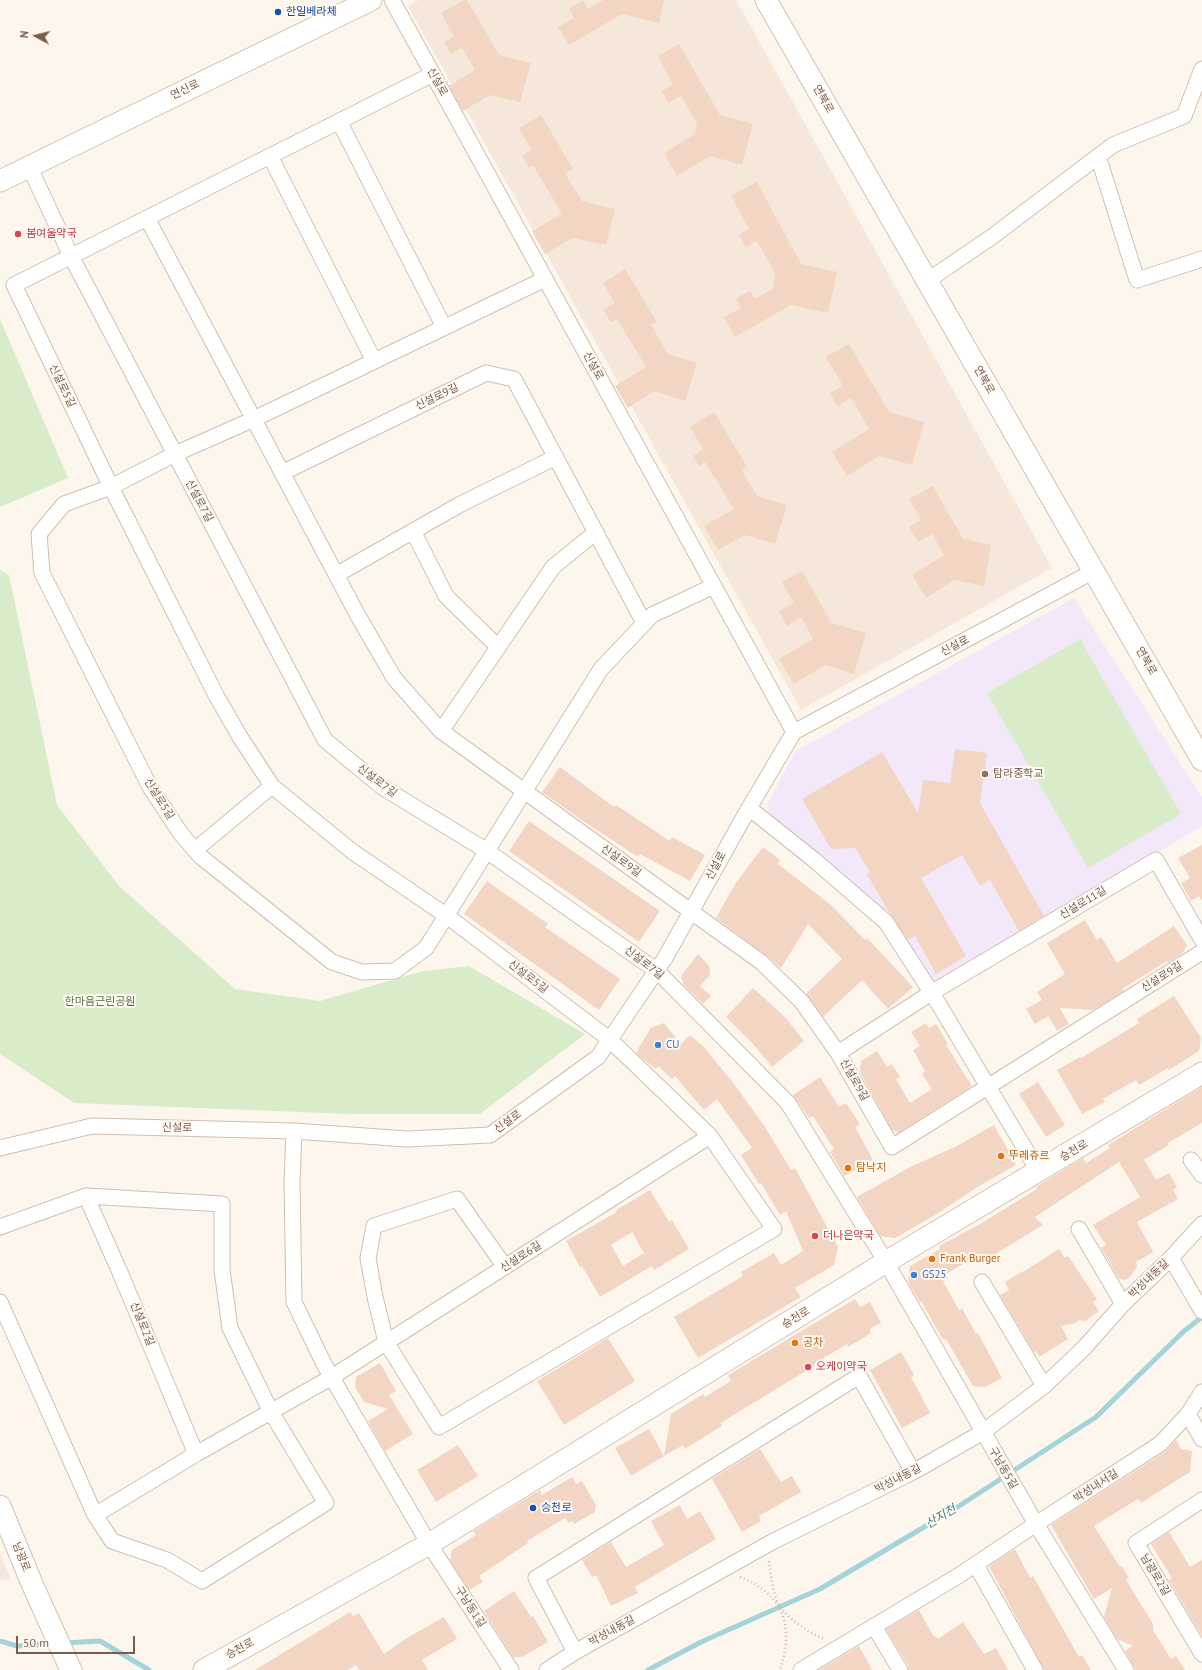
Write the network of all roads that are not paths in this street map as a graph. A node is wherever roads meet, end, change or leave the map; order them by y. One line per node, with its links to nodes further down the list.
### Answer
1 (371, 0): 9 (main road, 연신로)
2 (392, 0): 5 (street, 신설로)
3 (766, 0): 15 (main road, 연북로)
4 (1202, 69): 8 (street)
5 (433, 74): 6 (street); 14 (street, 신설로)
6 (340, 121): 7 (street); 16 (street)
7 (270, 156): 11 (street); 17 (street)
8 (1098, 156): 13 (street); 15 (street)
9 (29, 166): 10 (main road, 연신로); 12 (street, 신설로7길)
10 (0, 181)
11 (147, 218): 12 (street); 18 (street, 신설로9길)
12 (71, 256): 19 (street, 신설로7길); 22 (street, 신설로5길)
13 (1202, 260)
14 (545, 279): 16 (street); 27 (street, 신설로)
15 (927, 281): 25 (main road, 연북로)
16 (444, 327): 17 (street)
17 (374, 361): 18 (street)
18 (254, 419): 19 (street); 21 (street, 신설로9길)
19 (175, 454): 22 (street); 37 (street, 신설로7길)
20 (556, 457): 21 (street, 신설로9길); 23 (street); 24 (street, 신설로9길)
21 (282, 473): 26 (street, 신설로9길)
22 (111, 487): 33 (street, 신설로5길); 36 (street, 신설로5길)
23 (413, 531): 26 (street); 29 (street)
24 (596, 532): 28 (street, 신설로9길); 29 (street)
25 (1094, 571): 31 (street, 신설로); 32 (main road, 연북로)
26 (336, 575): 30 (street, 신설로9길)
27 (714, 586): 28 (street); 31 (street, 신설로)
28 (644, 623): 34 (street)
29 (498, 647): 30 (street)
30 (441, 731): 34 (street, 신설로9길)
31 (794, 732): 35 (street, 신설로)
32 (1202, 760)
33 (272, 786): 36 (street); 39 (street, 신설로5길)
34 (525, 791): 37 (street); 38 (street, 신설로9길)
35 (749, 808): 38 (street, 신설로); 43 (street)
36 (195, 850): 39 (street, 신설로5길)
37 (487, 851): 39 (street); 42 (street, 신설로7길)
38 (691, 911): 42 (street, 신설로); 45 (street, 신설로9길)
39 (447, 916): 44 (street, 신설로5길)
40 (1202, 940): 43 (street, 신설로11길)
41 (1202, 952): 47 (street, 신설로9길)
42 (657, 971): 44 (street, 신설로); 59 (street, 신설로7길)
43 (931, 993): 45 (street); 47 (street)
44 (609, 1039): 48 (street, 신설로); 49 (street, 신설로5길)
45 (838, 1053): 47 (street, 신설로9길)
46 (1202, 1073): 52 (main road, 승천로)
47 (988, 1087): 52 (street)
48 (294, 1131): 50 (street, 신설로); 66 (street, 구남동1길)
49 (710, 1136): 60 (street, 신설로6길); 65 (street, 신설로5길)
50 (0, 1148)
51 (1191, 1160): 53 (street)
52 (1039, 1172): 59 (main road, 승천로)
53 (1202, 1175)
54 (86, 1196): 56 (street); 69 (street); 73 (street, 신설로2길)
55 (1202, 1224): 58 (street, 박성내동길)
56 (0, 1227)
57 (1079, 1229): 63 (street)
58 (1171, 1258): 63 (street, 박성내동길); 64 (street)
59 (886, 1262): 71 (street, 구남동5길); 79 (main road, 승천로)
60 (505, 1267): 65 (street, 신설로6길); 65 (street)
61 (982, 1282): 67 (street)
62 (0, 1302): 77 (street)
63 (1123, 1304): 67 (street, 박성내동길)
64 (1202, 1311)
65 (386, 1342): 66 (street, 신설로6길)
66 (332, 1378): 69 (street); 79 (street, 구남동1길)
67 (1044, 1386): 71 (street, 박성내동길)
68 (1202, 1392): 70 (street, 박성내서길)
69 (271, 1412): 73 (street); 77 (street)
70 (1188, 1414): 72 (street); 78 (street, 박성내서길)
71 (986, 1438): 74 (street, 박성내동길); 78 (street, 구남동5길)
72 (1202, 1439)
73 (196, 1454): 77 (street)
74 (913, 1472): 82 (street, 박성내동길); 82 (street)
75 (1202, 1500): 83 (street, 남광로2길)
76 (0, 1506): 85 (main road, 남광로)
77 (95, 1515)
78 (1036, 1524): 80 (street, 박성내서길); 91 (street, 구남동5길)
79 (429, 1544): 84 (main road, 승천로); 86 (street, 구남동1길)
80 (976, 1564): 81 (street, 박성내서길); 90 (street)
81 (874, 1626): 88 (street, 박성내서길); 89 (street)
82 (576, 1652): 87 (street, 박성내동길)
83 (1202, 1654)
84 (217, 1666)
85 (71, 1670)
86 (511, 1670)
87 (547, 1670)
88 (801, 1670)
89 (900, 1670)
90 (1035, 1670)
91 (1126, 1670)

